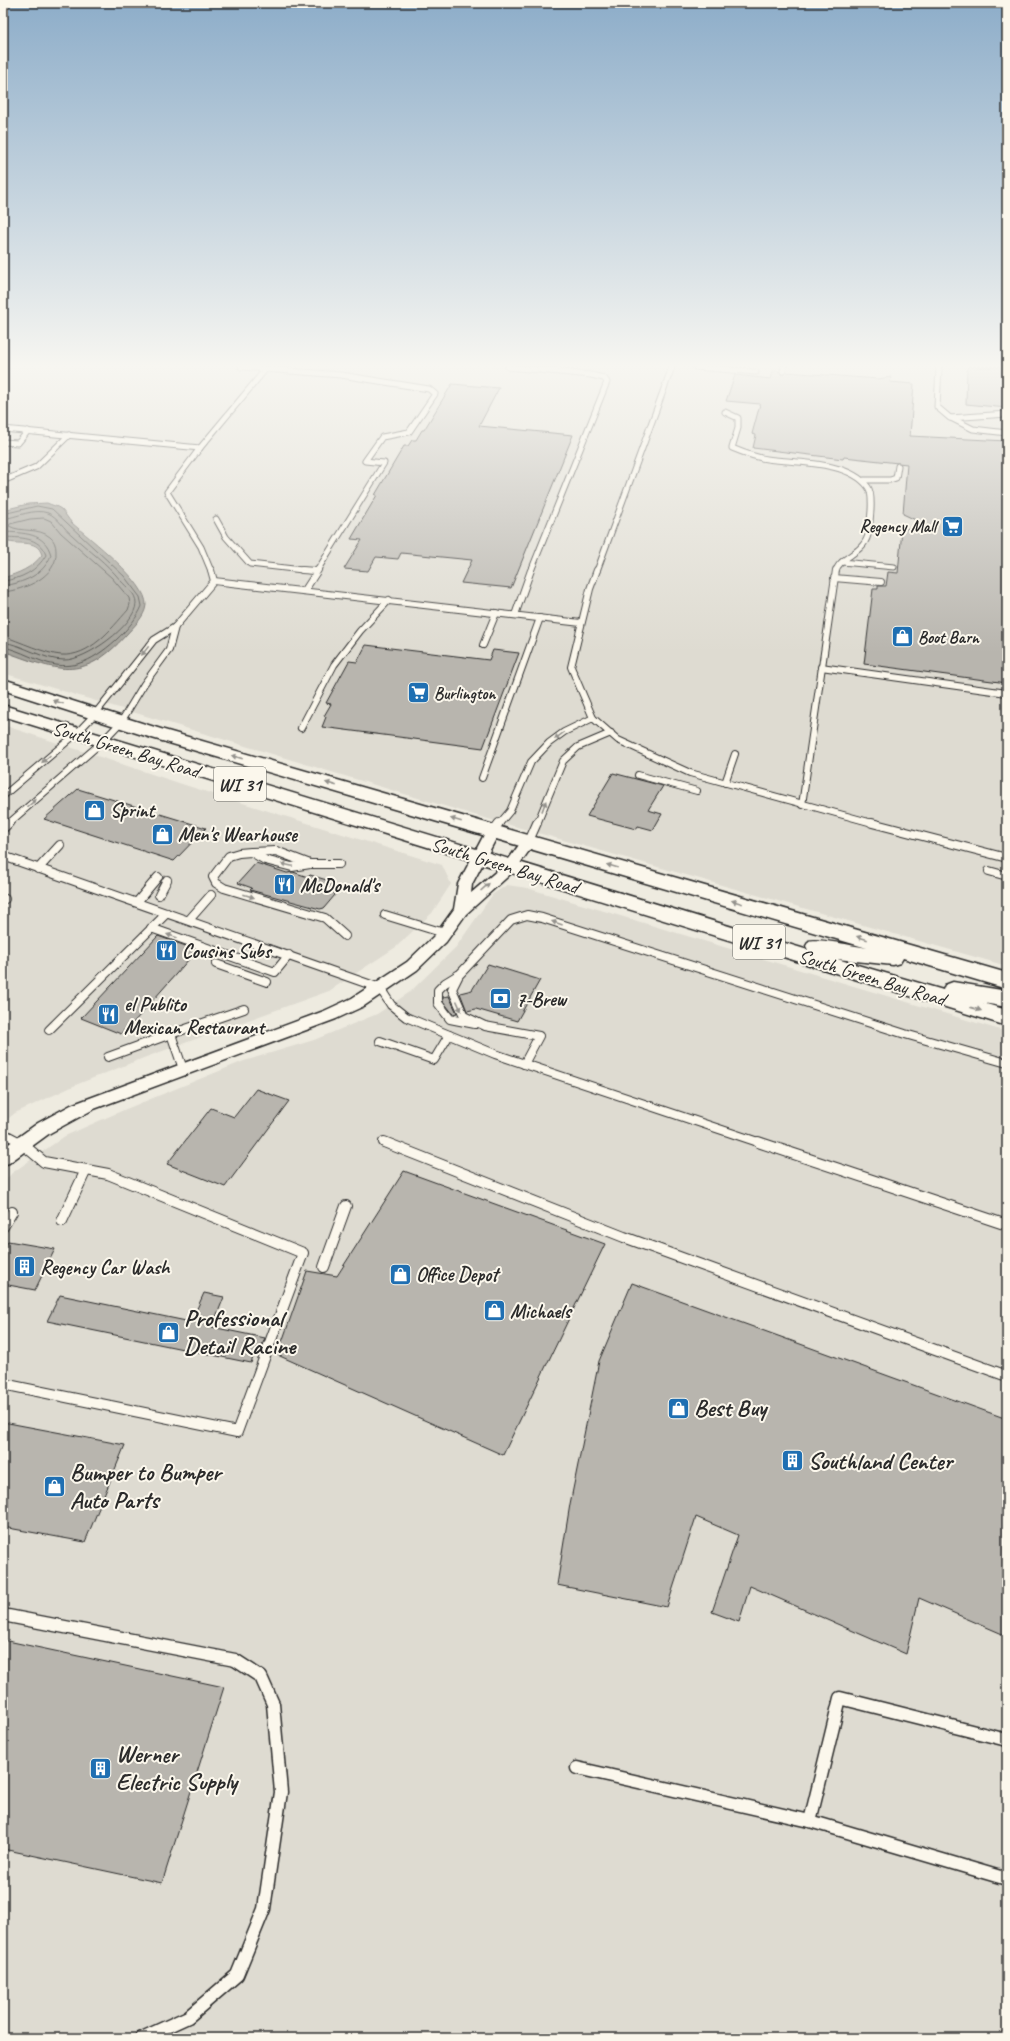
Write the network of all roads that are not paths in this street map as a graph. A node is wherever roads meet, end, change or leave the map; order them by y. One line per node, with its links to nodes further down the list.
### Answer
1 (41, 462): 9 (lane)
2 (189, 462): 15 (lane)
3 (384, 462): 13 (lane)
4 (574, 462): 20 (lane)
5 (637, 462): 22 (lane)
6 (791, 462): 8 (lane)
7 (898, 466): 8 (lane)
8 (864, 480): 11 (lane)
9 (3, 481)
10 (216, 519): 13 (lane)
11 (842, 562): 12 (lane); 14 (lane)
12 (894, 568)
13 (316, 571): 17 (lane)
14 (834, 578): 16 (lane); 25 (lane)
15 (214, 581): 17 (lane); 23 (lane)
16 (881, 582)
17 (304, 590): 18 (lane)
18 (390, 600): 19 (lane); 33 (lane)
19 (496, 613): 20 (lane); 24 (lane)
20 (515, 615): 21 (lane)
21 (540, 618): 22 (lane); 39 (lane)
22 (581, 623): 30 (lane)
23 (176, 628): 31 (lane); 32 (lane, one-way to 32)
24 (482, 645)
25 (821, 667): 27 (lane); 43 (lane)
26 (3, 684): 32 (main road, South Green Bay Road / WI 31, one-way to 26)
27 (1007, 693)
28 (3, 700): 32 (main road)
29 (3, 710): 32 (main road, South Green Bay Road / WI 31)
30 (593, 718): 34 (lane); 45 (lane, one-way to 45)
31 (121, 722): 32 (main road, South Green Bay Road / WI 31); 35 (lane); 37 (main road, South Green Bay Road / WI 31, one-way to 31)
32 (86, 723): 35 (main road, South Green Bay Road / WI 31); 42 (lane, one-way to 42)
33 (301, 728)
34 (611, 733): 40 (lane); 46 (lane, one-way to 34)
35 (105, 739): 37 (main road); 44 (lane, one-way to 35); 49 (main road, South Green Bay Road / WI 31)
36 (735, 754): 40 (lane)
37 (288, 772): 45 (main road, South Green Bay Road / WI 31, one-way to 37)
38 (638, 775): 41 (lane)
39 (482, 778)
40 (725, 783): 43 (lane)
41 (697, 791)
42 (3, 796)
43 (802, 805): 51 (lane)
44 (3, 829)
45 (493, 831): 46 (main road, South Green Bay Road / WI 31); 49 (street)
46 (529, 841): 49 (main road); 52 (street); 71 (main road, South Green Bay Road / WI 31, one-way to 46)
47 (60, 845): 55 (lane)
48 (251, 852): 53 (lane); 53 (lane, one-way to 48); 69 (lane, one-way to 69)
49 (481, 852): 52 (main road, South Green Bay Road / WI 31); 63 (street)
50 (3, 856): 55 (lane)
51 (1007, 858)
52 (513, 863): 63 (street, one-way to 52); 71 (main road); 74 (main road, South Green Bay Road / WI 31)
53 (310, 864): 54 (lane)
54 (339, 864)
55 (38, 868): 62 (lane)
56 (990, 871): 57 (lane)
57 (1007, 876)
58 (158, 877): 62 (lane)
59 (167, 880): 60 (lane)
60 (159, 895)
61 (211, 895): 66 (lane)
62 (137, 902): 64 (lane)
63 (461, 910): 68 (street)
64 (167, 913): 66 (lane); 67 (lane)
65 (385, 915): 68 (lane)
66 (188, 920): 70 (lane)
67 (151, 928): 70 (lane, one-way to 67); 82 (lane)
68 (444, 933): 77 (street)
69 (345, 936)
70 (289, 955): 77 (lane)
71 (948, 963): 75 (main road, South Green Bay Road / WI 31)
72 (216, 964): 76 (lane)
73 (459, 975): 81 (lane, one-way to 81); 81 (lane); 87 (lane, one-way to 73)
74 (871, 976): 78 (main road); 80 (main road, South Green Bay Road / WI 31, one-way to 80)
75 (1007, 981)
76 (267, 982)
77 (380, 988): 84 (lane); 89 (street)
78 (1007, 999)
79 (244, 1009): 83 (lane)
80 (1007, 1018)
81 (485, 1026): 88 (lane)
82 (49, 1030)
83 (171, 1034): 86 (lane); 89 (lane)
84 (449, 1035): 85 (lane); 88 (lane)
85 (380, 1041)
86 (108, 1057)
87 (1007, 1063)
88 (524, 1064): 98 (lane)
89 (183, 1069): 91 (street)
90 (3, 1133): 91 (lane)
91 (21, 1142): 93 (street); 94 (lane)
92 (384, 1142): 101 (lane)
93 (3, 1158)
94 (86, 1170): 97 (lane); 102 (lane)
95 (346, 1206): 100 (lane)
96 (12, 1212): 99 (lane)
97 (62, 1221)
98 (1007, 1224)
99 (3, 1227)
100 (324, 1267)
101 (1007, 1376)
102 (3, 1384)
103 (3, 1615): 108 (lane)
104 (1007, 1740): 106 (lane)
105 (577, 1768): 106 (lane)
106 (810, 1821): 107 (lane)
107 (1007, 1879)
108 (142, 2038)

